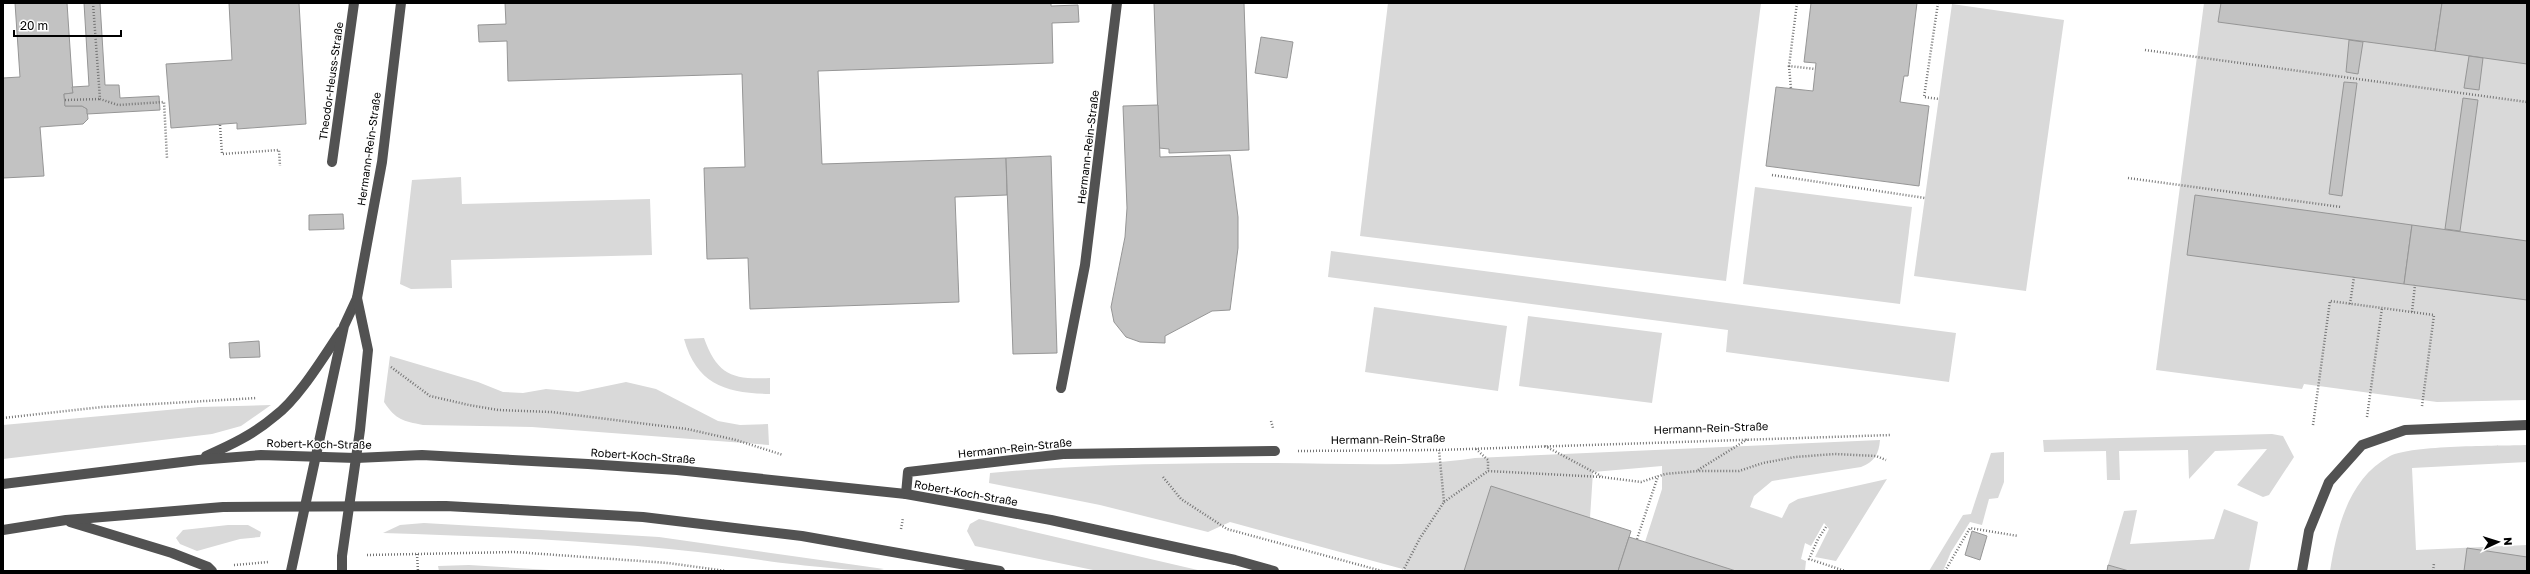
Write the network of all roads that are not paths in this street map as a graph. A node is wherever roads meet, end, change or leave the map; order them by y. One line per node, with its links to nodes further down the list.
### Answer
1 (354, 3): 4 (street, Theodor-Heuss-Straße)
2 (401, 3): 5 (street, Hermann-Rein-Straße)
3 (1117, 3): 7 (street, Hermann-Rein-Straße)
4 (332, 162)
5 (357, 298): 6 (street, Hermann-Rein-Straße); 11 (street, Hermann-Rein-Straße)
6 (344, 326): 10 (street, Hermann-Rein-Straße); 12 (street, Hermann-Rein-Straße)
7 (1060, 388)
8 (2527, 425): 24 (street)
9 (1275, 451): 14 (street, Hermann-Rein-Straße)
10 (316, 456): 11 (street, Robert-Koch-Straße); 12 (street, Robert-Koch-Straße); 15 (street, Hermann-Rein-Straße)
11 (356, 458): 14 (street, Robert-Koch-Straße); 16 (street, Hermann-Rein-Straße)
12 (198, 460): 13 (street, Robert-Koch-Straße)
13 (3, 484)
14 (906, 494): 23 (street, Robert-Koch-Straße)
15 (305, 506): 16 (street); 17 (street); 20 (street, Hermann-Rein-Straße)
16 (348, 506): 21 (street, Hermann-Rein-Straße); 22 (street)
17 (66, 520): 18 (street); 19 (street)
18 (3, 530)
19 (210, 569)
20 (291, 571)
21 (342, 571)
22 (1000, 571)
23 (1274, 571)
24 (2302, 571)

